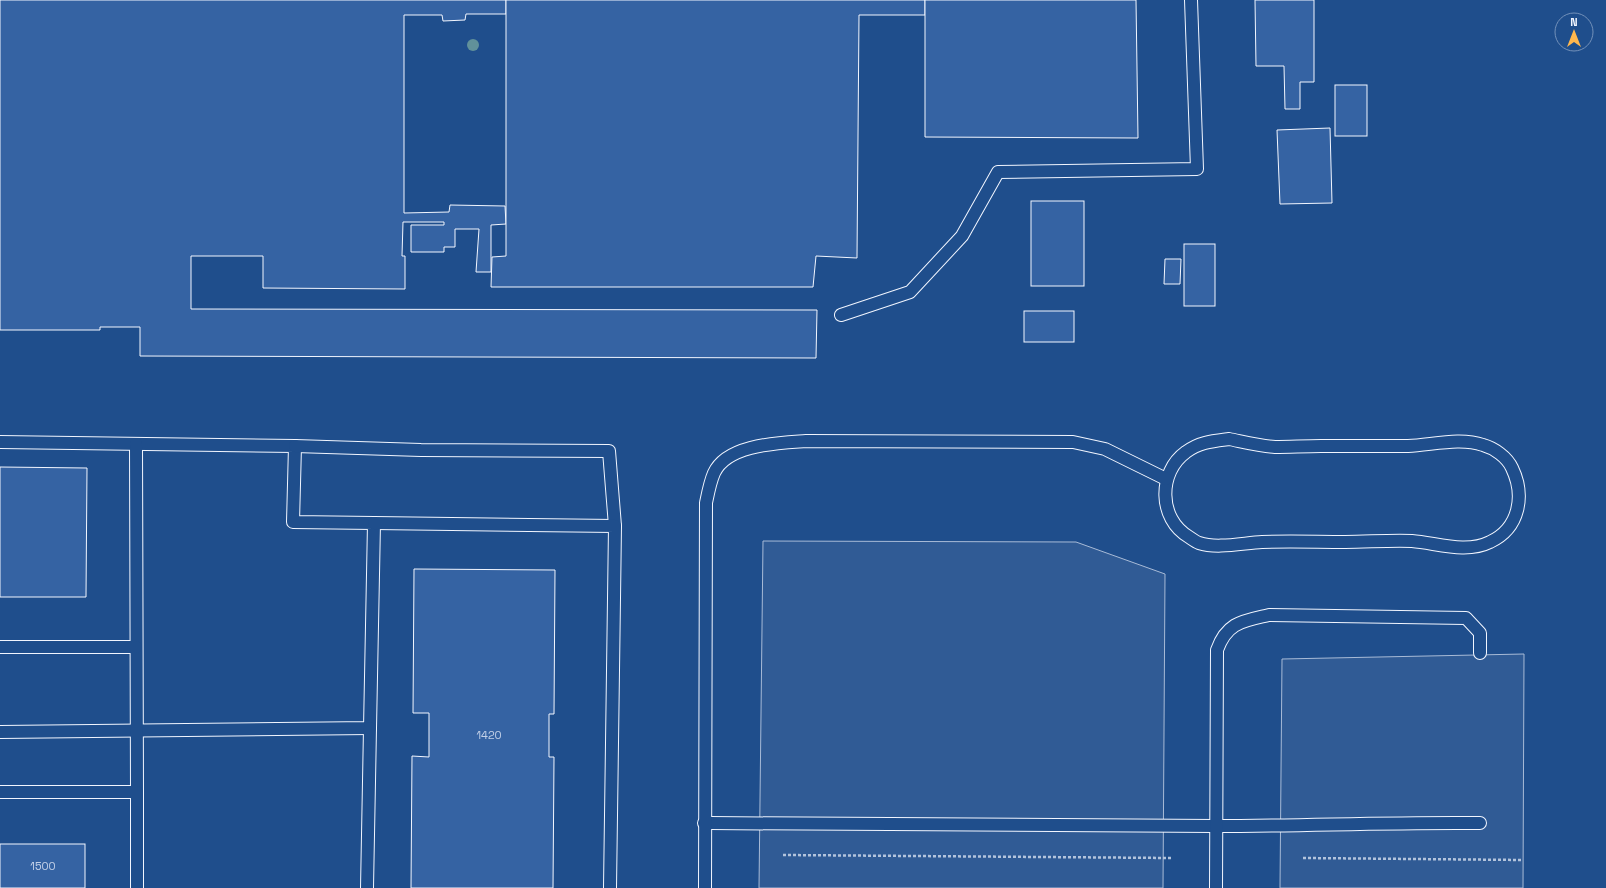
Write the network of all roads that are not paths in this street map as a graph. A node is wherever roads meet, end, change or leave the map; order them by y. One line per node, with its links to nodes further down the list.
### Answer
1 (1191, 0): 2 (lane)
2 (841, 315)
3 (0, 442): 4 (lane)
4 (136, 444): 5 (lane); 10 (lane)
5 (296, 446): 7 (lane); 8 (lane)
6 (1166, 479): 6 (lane); 17 (lane)
7 (374, 522): 8 (lane); 12 (lane)
8 (615, 526): 22 (lane)
9 (0, 647): 10 (lane)
10 (136, 647): 13 (lane)
11 (1480, 653): 19 (lane)
12 (370, 728): 13 (lane); 21 (lane)
13 (136, 730): 14 (lane); 16 (lane)
14 (0, 732)
15 (0, 792): 16 (lane)
16 (137, 792): 20 (lane)
17 (704, 823): 19 (lane); 23 (lane)
18 (1480, 823): 19 (lane)
19 (1216, 826): 24 (lane)
20 (137, 888)
21 (367, 888)
22 (610, 888)
23 (704, 888)
24 (1216, 888)

